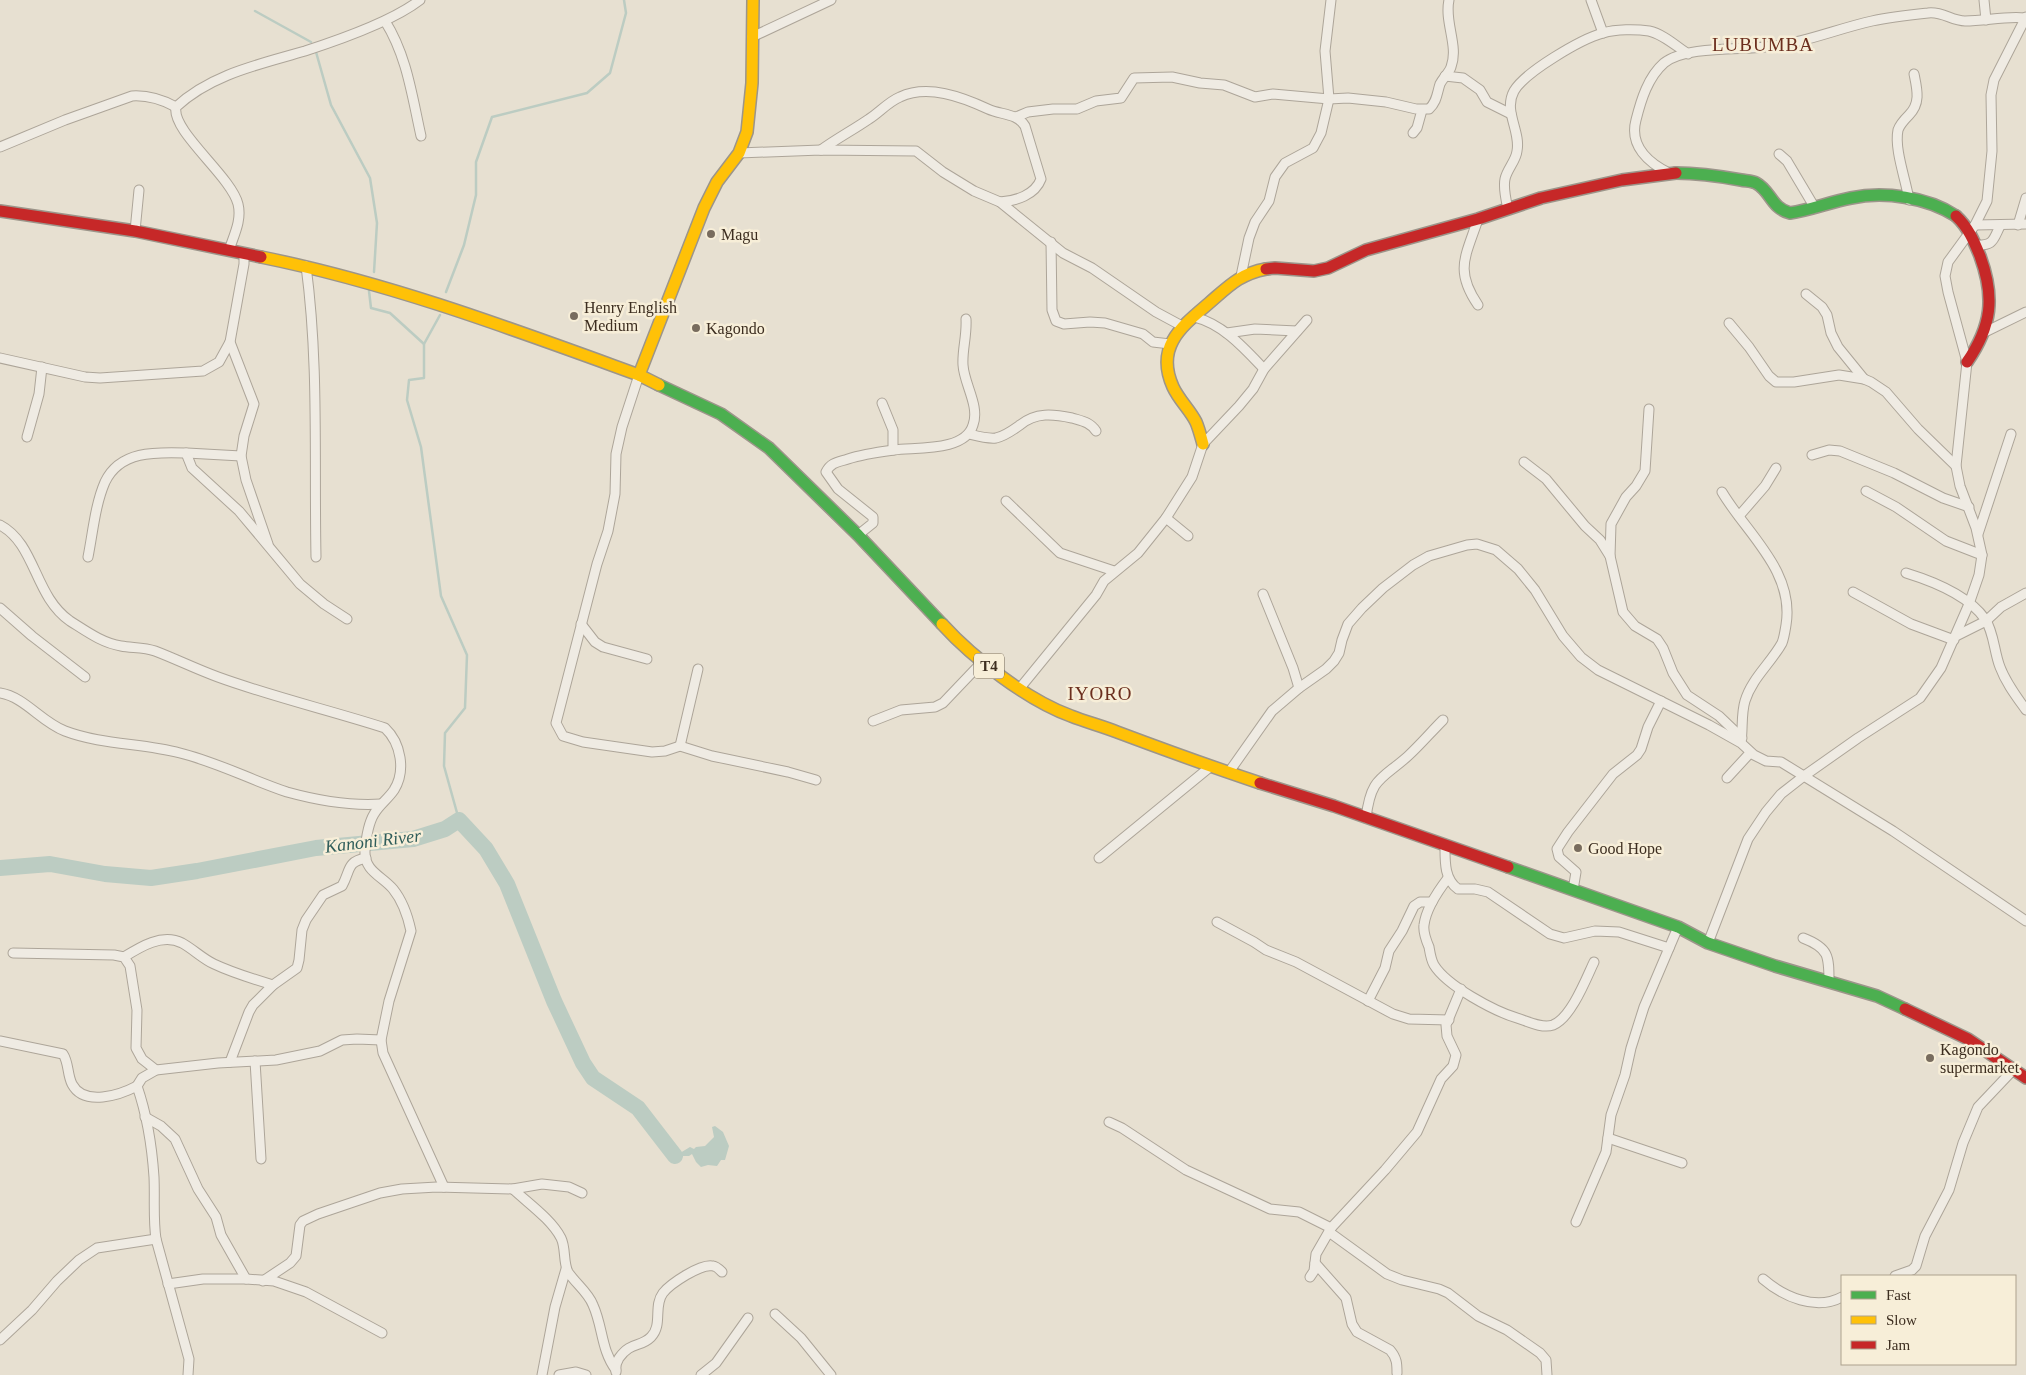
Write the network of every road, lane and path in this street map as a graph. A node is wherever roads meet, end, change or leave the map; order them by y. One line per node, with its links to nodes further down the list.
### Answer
1 (420, 0): 10 (street)
2 (753, 0): 12 (main road)
3 (831, 0): 12 (street)
4 (1330, 0): 16 (street)
5 (1449, 0): 15 (street)
6 (1591, 0): 11 (street)
7 (1984, 0): 9 (street)
8 (2026, 18): 9 (street); 38 (street)
9 (1986, 20): 13 (street)
10 (385, 21): 17 (street); 22 (street)
11 (1603, 33): 13 (street); 19 (street)
12 (752, 37): 25 (main road)
13 (1688, 54): 27 (street)
14 (1914, 74): 30 (street)
15 (1445, 76): 18 (street); 19 (street)
16 (1329, 99): 18 (street); 20 (street); 45 (street)
17 (176, 107): 23 (street); 42 (street)
18 (1422, 110): 21 (street)
19 (1511, 114): 33 (street)
20 (1016, 117): 24 (street); 31 (street)
21 (1413, 133)
22 (421, 136)
23 (0, 147)
24 (821, 150): 25 (street); 31 (street)
25 (738, 154): 63 (main road)
26 (1779, 154): 32 (street)
27 (1669, 173): 32 (main road); 33 (main road)
28 (139, 190): 39 (street)
29 (2026, 198): 36 (street)
30 (1909, 200): 32 (main road); 38 (main road)
31 (1000, 202): 40 (street)
32 (1815, 208)
33 (1508, 209): 35 (main road)
34 (0, 211): 39 (main road, T4)
35 (1478, 219): 45 (main road); 47 (street)
36 (2022, 225): 37 (street)
37 (2000, 226): 38 (street); 41 (street)
38 (1973, 229): 41 (main road); 60 (street)
39 (135, 231): 42 (main road, T4)
40 (1051, 242): 53 (street); 58 (street)
41 (1975, 245): 56 (main road)
42 (229, 250): 43 (main road, T4)
43 (244, 254): 44 (main road, T4); 57 (street)
44 (306, 266): 63 (main road, T4); 93 (street)
45 (1241, 276): 49 (main road)
46 (1806, 294): 64 (street)
47 (1478, 305)
48 (2026, 312): 56 (street)
49 (1194, 317): 53 (main road); 55 (street)
50 (966, 319): 68 (street)
51 (1307, 320): 54 (street)
52 (1730, 323): 64 (street)
53 (1182, 326): 58 (main road)
54 (1297, 331): 55 (street); 62 (street)
55 (1227, 333): 62 (street)
56 (1983, 333): 60 (main road)
57 (230, 342): 61 (street); 75 (street)
58 (1170, 344): 71 (main road)
59 (0, 358): 61 (street)
60 (1967, 362): 77 (street)
61 (42, 367): 70 (street)
62 (1264, 369): 71 (street)
63 (639, 375): 86 (main road, T4); 103 (street)
64 (1864, 379): 77 (street)
65 (882, 403): 72 (street)
66 (1649, 409): 91 (street)
67 (1096, 431): 68 (street)
68 (969, 434): 72 (street)
69 (2012, 434): 87 (street)
70 (27, 437)
71 (1203, 444): 84 (street)
72 (893, 450): 86 (street)
73 (186, 453): 75 (street); 89 (street); 92 (street)
74 (1812, 455): 82 (street)
75 (241, 456): 89 (street)
76 (1524, 462): 91 (street)
77 (1956, 466): 82 (street)
78 (1776, 468): 83 (street)
79 (1866, 491): 90 (street)
80 (1722, 492): 83 (street)
81 (1006, 501): 94 (street)
82 (1969, 507): 87 (street)
83 (1739, 516): 116 (street)
84 (1166, 518): 88 (street); 94 (street)
85 (0, 525): 124 (street)
86 (858, 535): 106 (main road, T4)
87 (1978, 535): 90 (street)
88 (1188, 536)
89 (268, 544): 101 (street)
90 (1982, 555): 99 (street)
91 (1610, 556): 116 (street)
92 (88, 557)
93 (316, 557)
94 (1114, 571): 109 (street)
95 (1906, 573): 99 (street)
96 (1853, 592): 104 (street)
97 (2026, 593): 102 (street)
98 (1263, 594): 110 (street)
99 (1969, 604): 102 (street); 104 (street)
100 (0, 608): 108 (street)
101 (347, 619)
102 (1986, 621): 104 (street); 113 (street)
103 (580, 624): 105 (street); 117 (street)
104 (1955, 638): 121 (street)
105 (647, 659)
106 (983, 661): 109 (main road, T4); 115 (street)
107 (698, 670): 117 (street)
108 (86, 677)
109 (1020, 688): 119 (main road, T4)
110 (1299, 688): 112 (street); 120 (street)
111 (0, 693): 124 (street)
112 (1661, 701): 116 (street); 130 (street)
113 (2026, 710)
114 (1443, 720): 125 (street)
115 (873, 721)
116 (1741, 740): 118 (street)
117 (680, 746): 123 (street)
118 (1750, 752): 121 (street); 122 (street)
119 (1210, 766): 120 (main road, T4); 128 (street)
120 (1229, 772): 125 (main road, T4)
121 (1804, 776): 133 (street); 138 (street)
122 (1727, 778)
123 (816, 780)
124 (381, 804): 127 (street)
125 (1366, 818): 126 (main road, T4)
126 (1445, 845): 129 (street); 130 (main road, T4)
127 (366, 858): 144 (street); 148 (street)
128 (1099, 858)
129 (1448, 878): 131 (street); 139 (street)
130 (1573, 890): 136 (main road, T4)
131 (1432, 902): 145 (street); 146 (street)
132 (2026, 908): 133 (street)
133 (2017, 915): 134 (street)
134 (2026, 921)
135 (1218, 922): 146 (street)
136 (1678, 927): 138 (main road, T4); 139 (street)
137 (1803, 938): 143 (street)
138 (1708, 943): 143 (main road, T4)
139 (1669, 948): 158 (street)
140 (12, 953): 141 (street)
141 (124, 957): 144 (street); 153 (street)
142 (1594, 962): 145 (street)
143 (1829, 982): 152 (main road, T4)
144 (273, 985): 151 (street)
145 (1461, 989): 147 (street)
146 (1368, 1001): 147 (street)
147 (1449, 1020): 165 (street)
148 (381, 1040): 150 (street); 161 (street)
149 (0, 1041): 155 (street)
150 (255, 1061): 151 (street); 159 (street)
151 (230, 1062): 153 (street)
152 (2014, 1069): 154 (main road, T4); 170 (street)
153 (156, 1070): 155 (street)
154 (2026, 1078)
155 (137, 1086): 156 (street)
156 (145, 1117): 166 (street); 172 (street)
157 (1109, 1122): 165 (street)
158 (1608, 1138): 160 (street); 164 (street)
159 (261, 1159)
160 (1682, 1163)
161 (444, 1187): 162 (street); 174 (street)
162 (514, 1189): 163 (street); 168 (street)
163 (582, 1193)
164 (1576, 1222)
165 (1330, 1230): 167 (street); 189 (street)
166 (156, 1239): 175 (street); 180 (street)
167 (1315, 1263): 171 (street); 182 (street)
168 (566, 1269): 181 (street); 184 (street)
169 (722, 1272): 181 (street)
170 (1898, 1275)
171 (1310, 1277)
172 (246, 1279): 174 (street); 175 (street)
173 (1763, 1279): 176 (street)
174 (263, 1281): 179 (street)
175 (168, 1284): 183 (street)
176 (1841, 1298)
177 (776, 1314): 188 (street)
178 (748, 1318): 187 (street)
179 (382, 1333)
180 (0, 1340)
181 (616, 1372)
182 (1397, 1373)
183 (188, 1375)
184 (542, 1375)
185 (559, 1375): 186 (street)
186 (586, 1375)
187 (700, 1375)
188 (831, 1375)
189 (1547, 1375)

